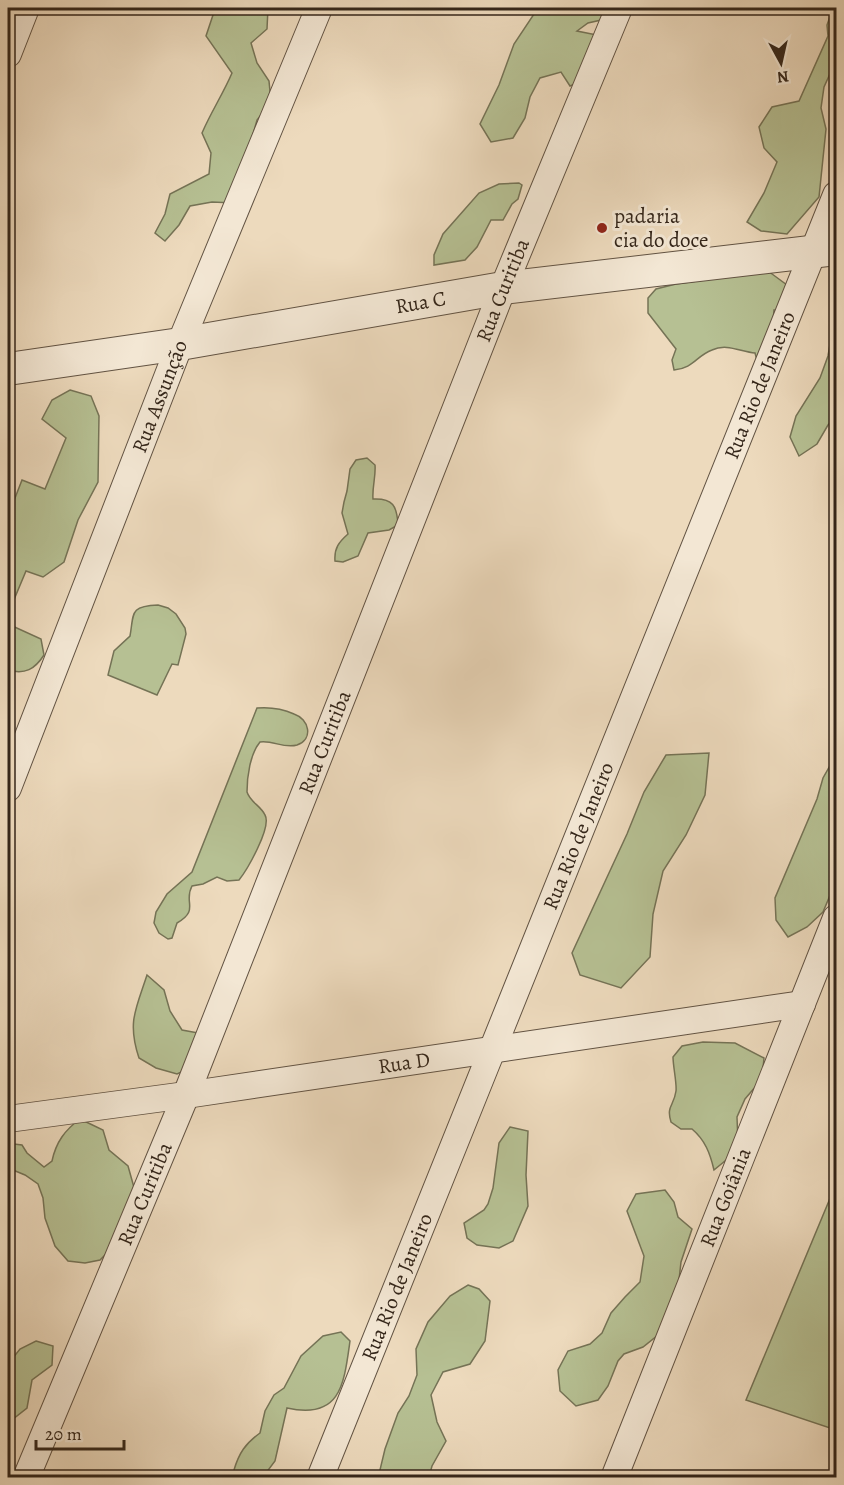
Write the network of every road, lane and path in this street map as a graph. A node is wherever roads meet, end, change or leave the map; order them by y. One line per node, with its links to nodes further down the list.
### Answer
1 (26, 8): 4 (street)
2 (319, 8): 8 (street, Rua Assunção)
3 (619, 8): 7 (street, Rua Curitiba)
4 (8, 54)
5 (837, 195): 6 (street, Rua Rio de Janeiro)
6 (825, 251): 7 (street, Rua C); 13 (street, Rua Rio de Janeiro)
7 (503, 288): 8 (street, Rua C); 14 (street, Rua Curitiba)
8 (180, 344): 9 (street, Rua C); 10 (street, Rua Assunção)
9 (8, 369)
10 (8, 788)
11 (837, 918): 12 (street, Rua Goiânia)
12 (802, 1004): 13 (street, Rua D); 18 (street, Rua Goiânia)
13 (492, 1049): 14 (street, Rua D); 17 (street, Rua Rio de Janeiro)
14 (186, 1095): 15 (street, Rua D); 16 (street, Rua Curitiba)
15 (8, 1119)
16 (26, 1478)
17 (320, 1478)
18 (614, 1478)

